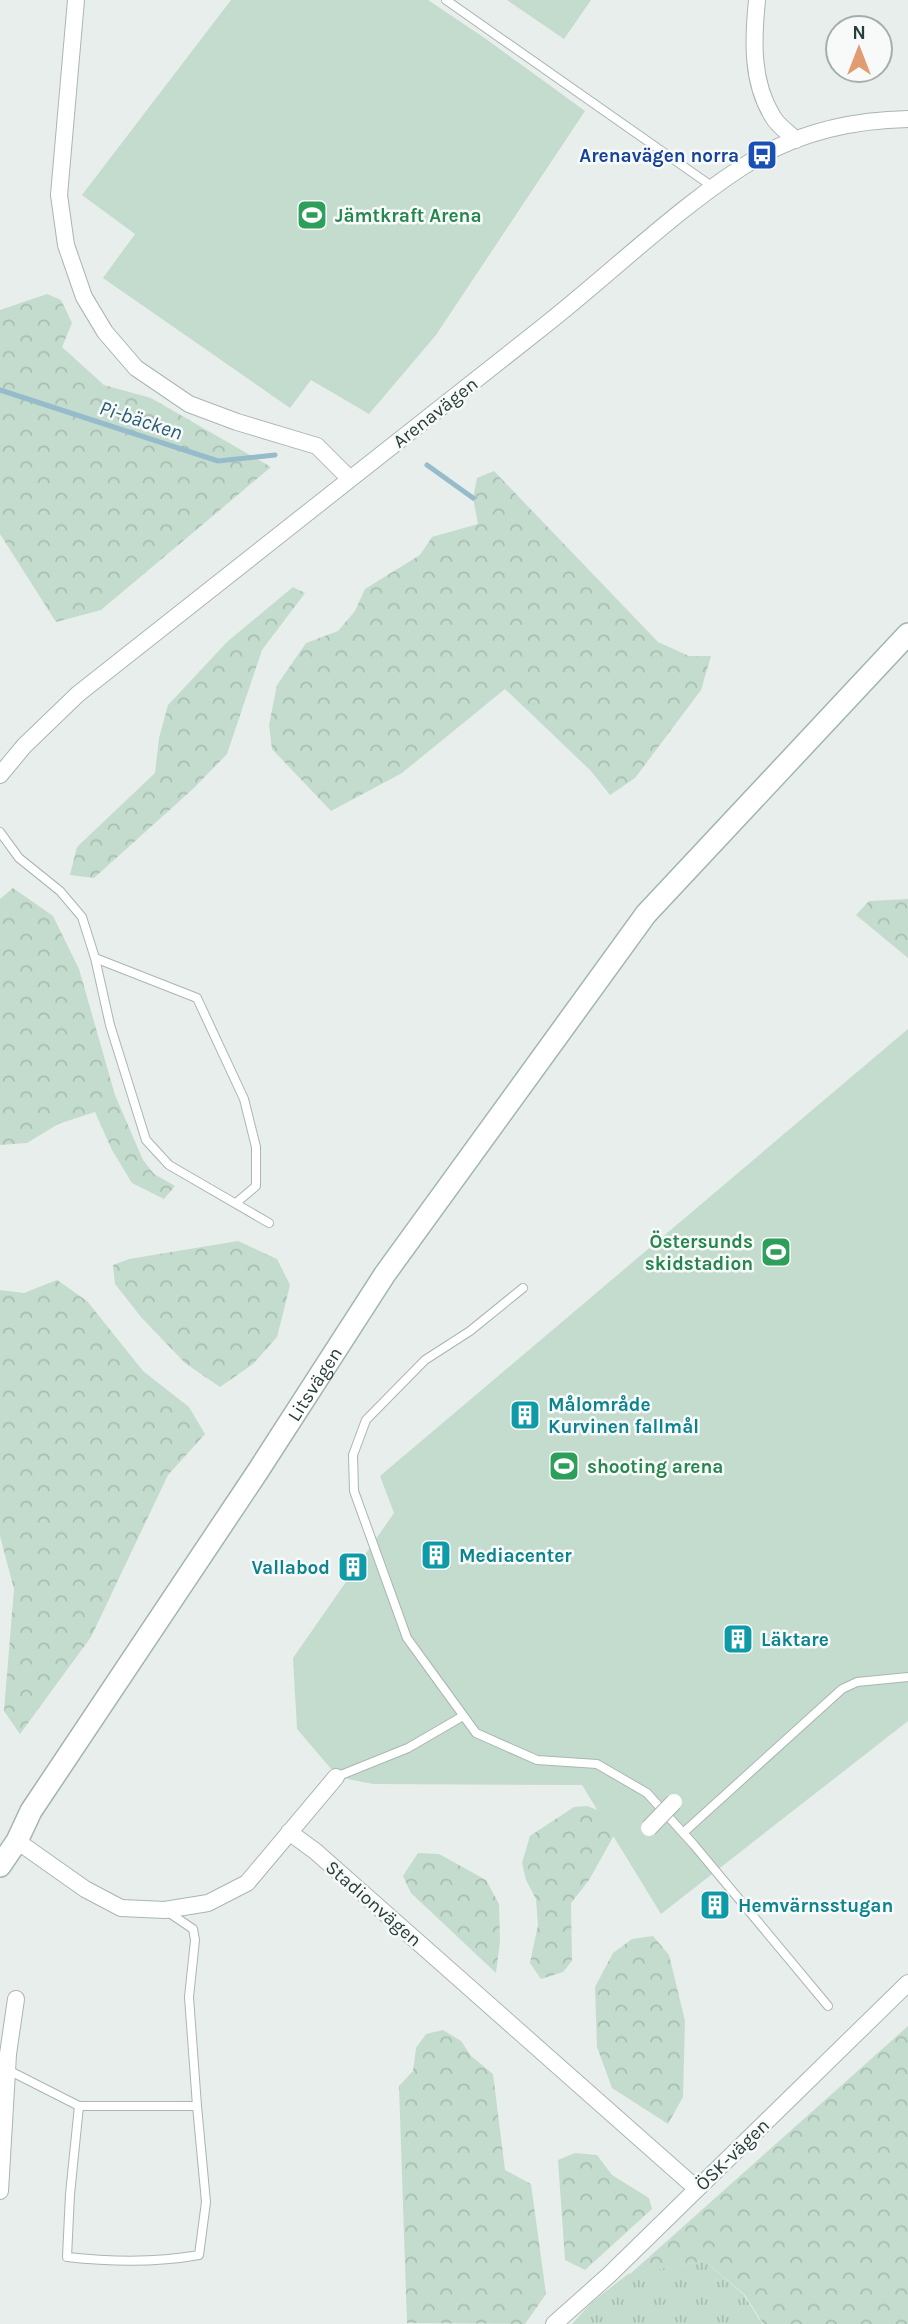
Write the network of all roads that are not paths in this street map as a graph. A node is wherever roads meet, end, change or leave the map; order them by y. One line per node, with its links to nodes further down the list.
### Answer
1 (76, 0): 7 (street)
2 (446, 0): 6 (lane)
3 (757, 0): 5 (street)
4 (908, 120): 5 (street, Arenavägen)
5 (796, 140): 6 (street, Arenavägen)
6 (713, 187): 7 (street, Arenavägen)
7 (350, 479): 9 (street, Arenavägen)
8 (908, 634): 22 (main road, Litsvägen)
9 (0, 775)
10 (0, 832): 11 (lane)
11 (94, 958): 12 (lane); 12 (lane)
12 (236, 1203): 13 (lane)
13 (269, 1223)
14 (523, 1288): 16 (lane)
15 (908, 1677): 21 (lane)
16 (463, 1716): 17 (lane); 21 (lane)
17 (336, 1777): 20 (street)
18 (674, 1802): 19 (street, bridge)
19 (649, 1828)
20 (289, 1832): 24 (street); 31 (street, Stadionvägen)
21 (683, 1833): 27 (lane)
22 (17, 1841): 23 (main road, Litsvägen); 24 (street)
23 (0, 1866)
24 (165, 1910): 30 (lane)
25 (908, 1983): 31 (street, ÖSK-vägen)
26 (16, 1999): 28 (street)
27 (828, 2006)
28 (6, 2069): 29 (lane); 32 (street)
29 (79, 2106): 30 (lane); 30 (lane)
30 (197, 2106)
31 (697, 2189): 33 (street, ÖSK-vägen)
32 (0, 2191)
33 (555, 2324)

